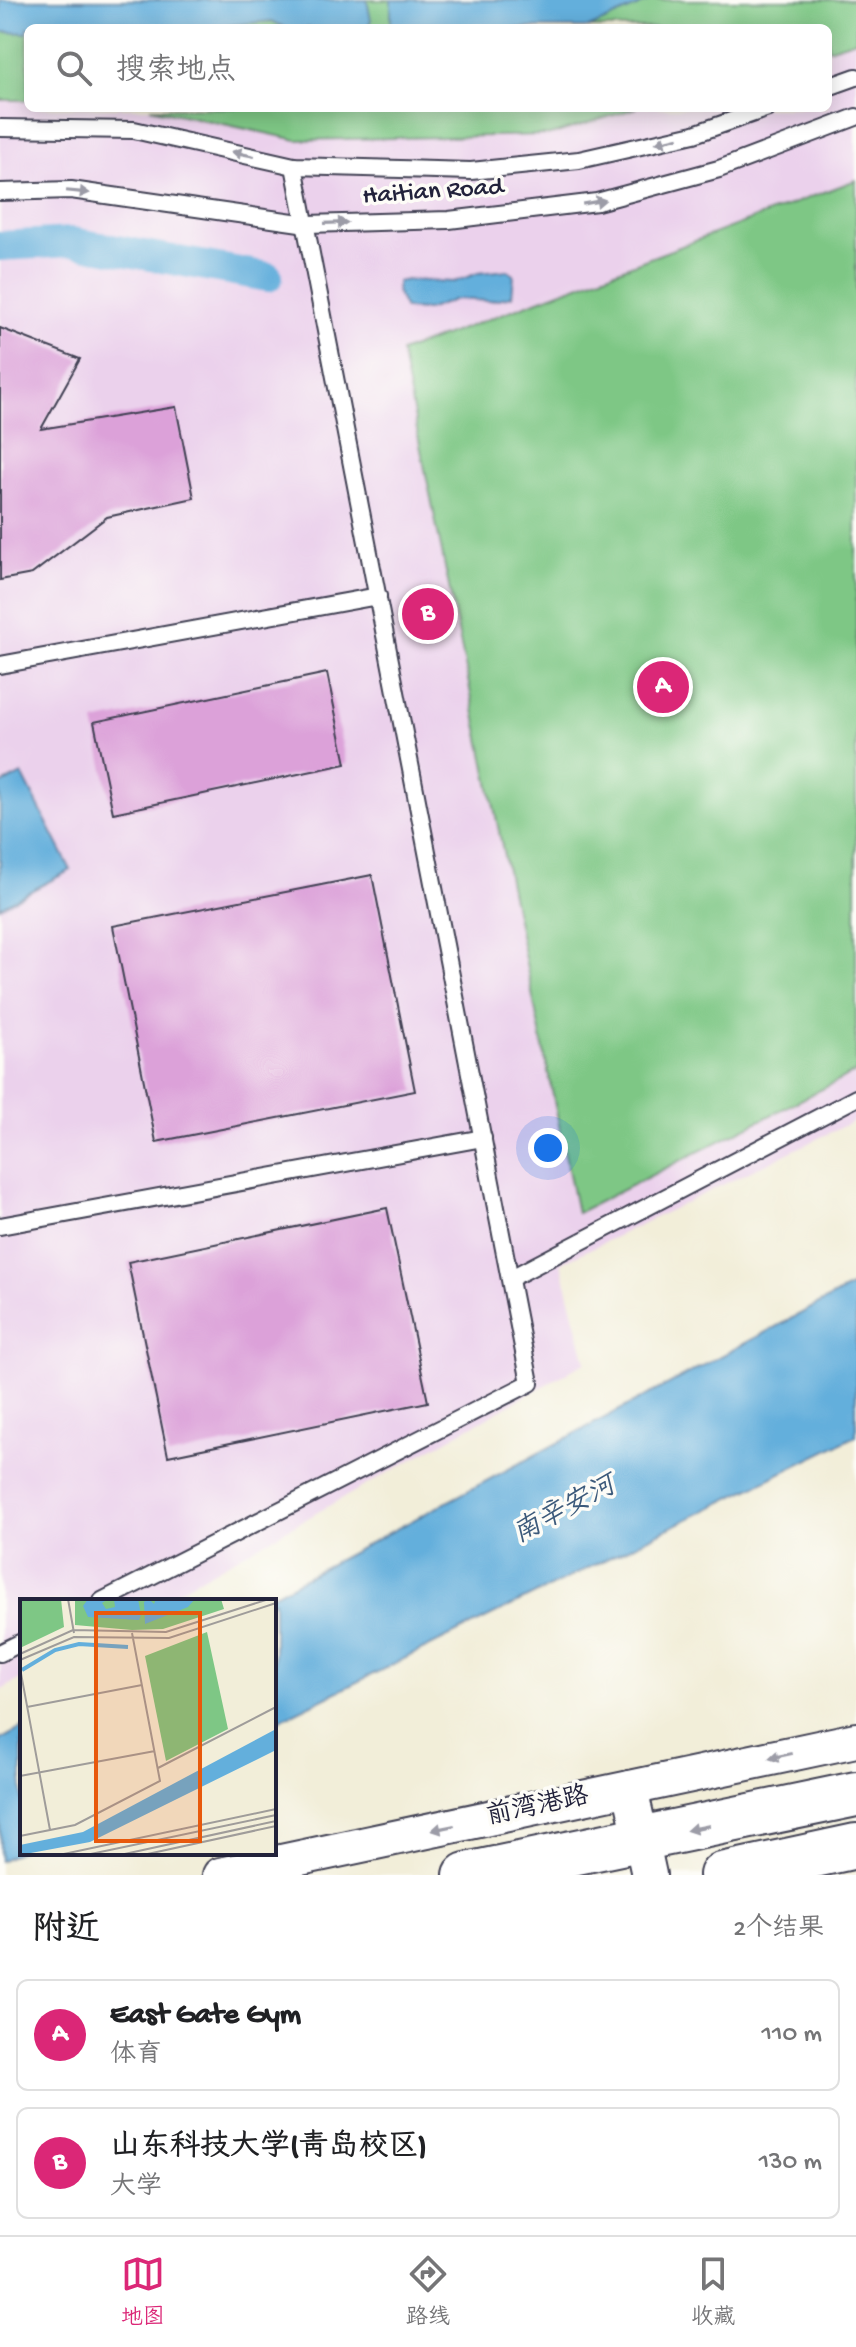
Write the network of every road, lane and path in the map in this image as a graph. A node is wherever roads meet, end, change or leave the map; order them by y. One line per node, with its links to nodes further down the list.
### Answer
1 (856, 77): 2 (lane)
2 (832, 86)
3 (757, 112): 6 (lane, Haitian Road, one-way to 6)
4 (856, 117): 8 (lane, Haitian Road, one-way to 4)
5 (0, 128): 6 (lane, Haitian Road, one-way to 5)
6 (294, 166): 8 (lane)
7 (0, 192): 8 (lane, Haitian Road, one-way to 8)
8 (307, 224): 9 (lane)
9 (378, 596): 10 (lane); 12 (lane)
10 (0, 665)
11 (856, 1098): 14 (lane)
12 (483, 1138): 13 (lane); 14 (lane)
13 (0, 1226)
14 (511, 1278): 15 (lane)
15 (106, 1599)
16 (20, 1643): 17 (lane)
17 (0, 1653)
18 (856, 1740): 19 (street, 前湾港路, one-way to 19)
19 (630, 1788): 22 (street); 23 (street, 前湾港路, one-way to 23)
20 (856, 1794): 22 (main road, 前湾港路, one-way to 22)
21 (856, 1846): 25 (main road)
22 (645, 1857): 24 (main road, 前湾港路)
23 (220, 1875)
24 (466, 1875)
25 (722, 1875)

